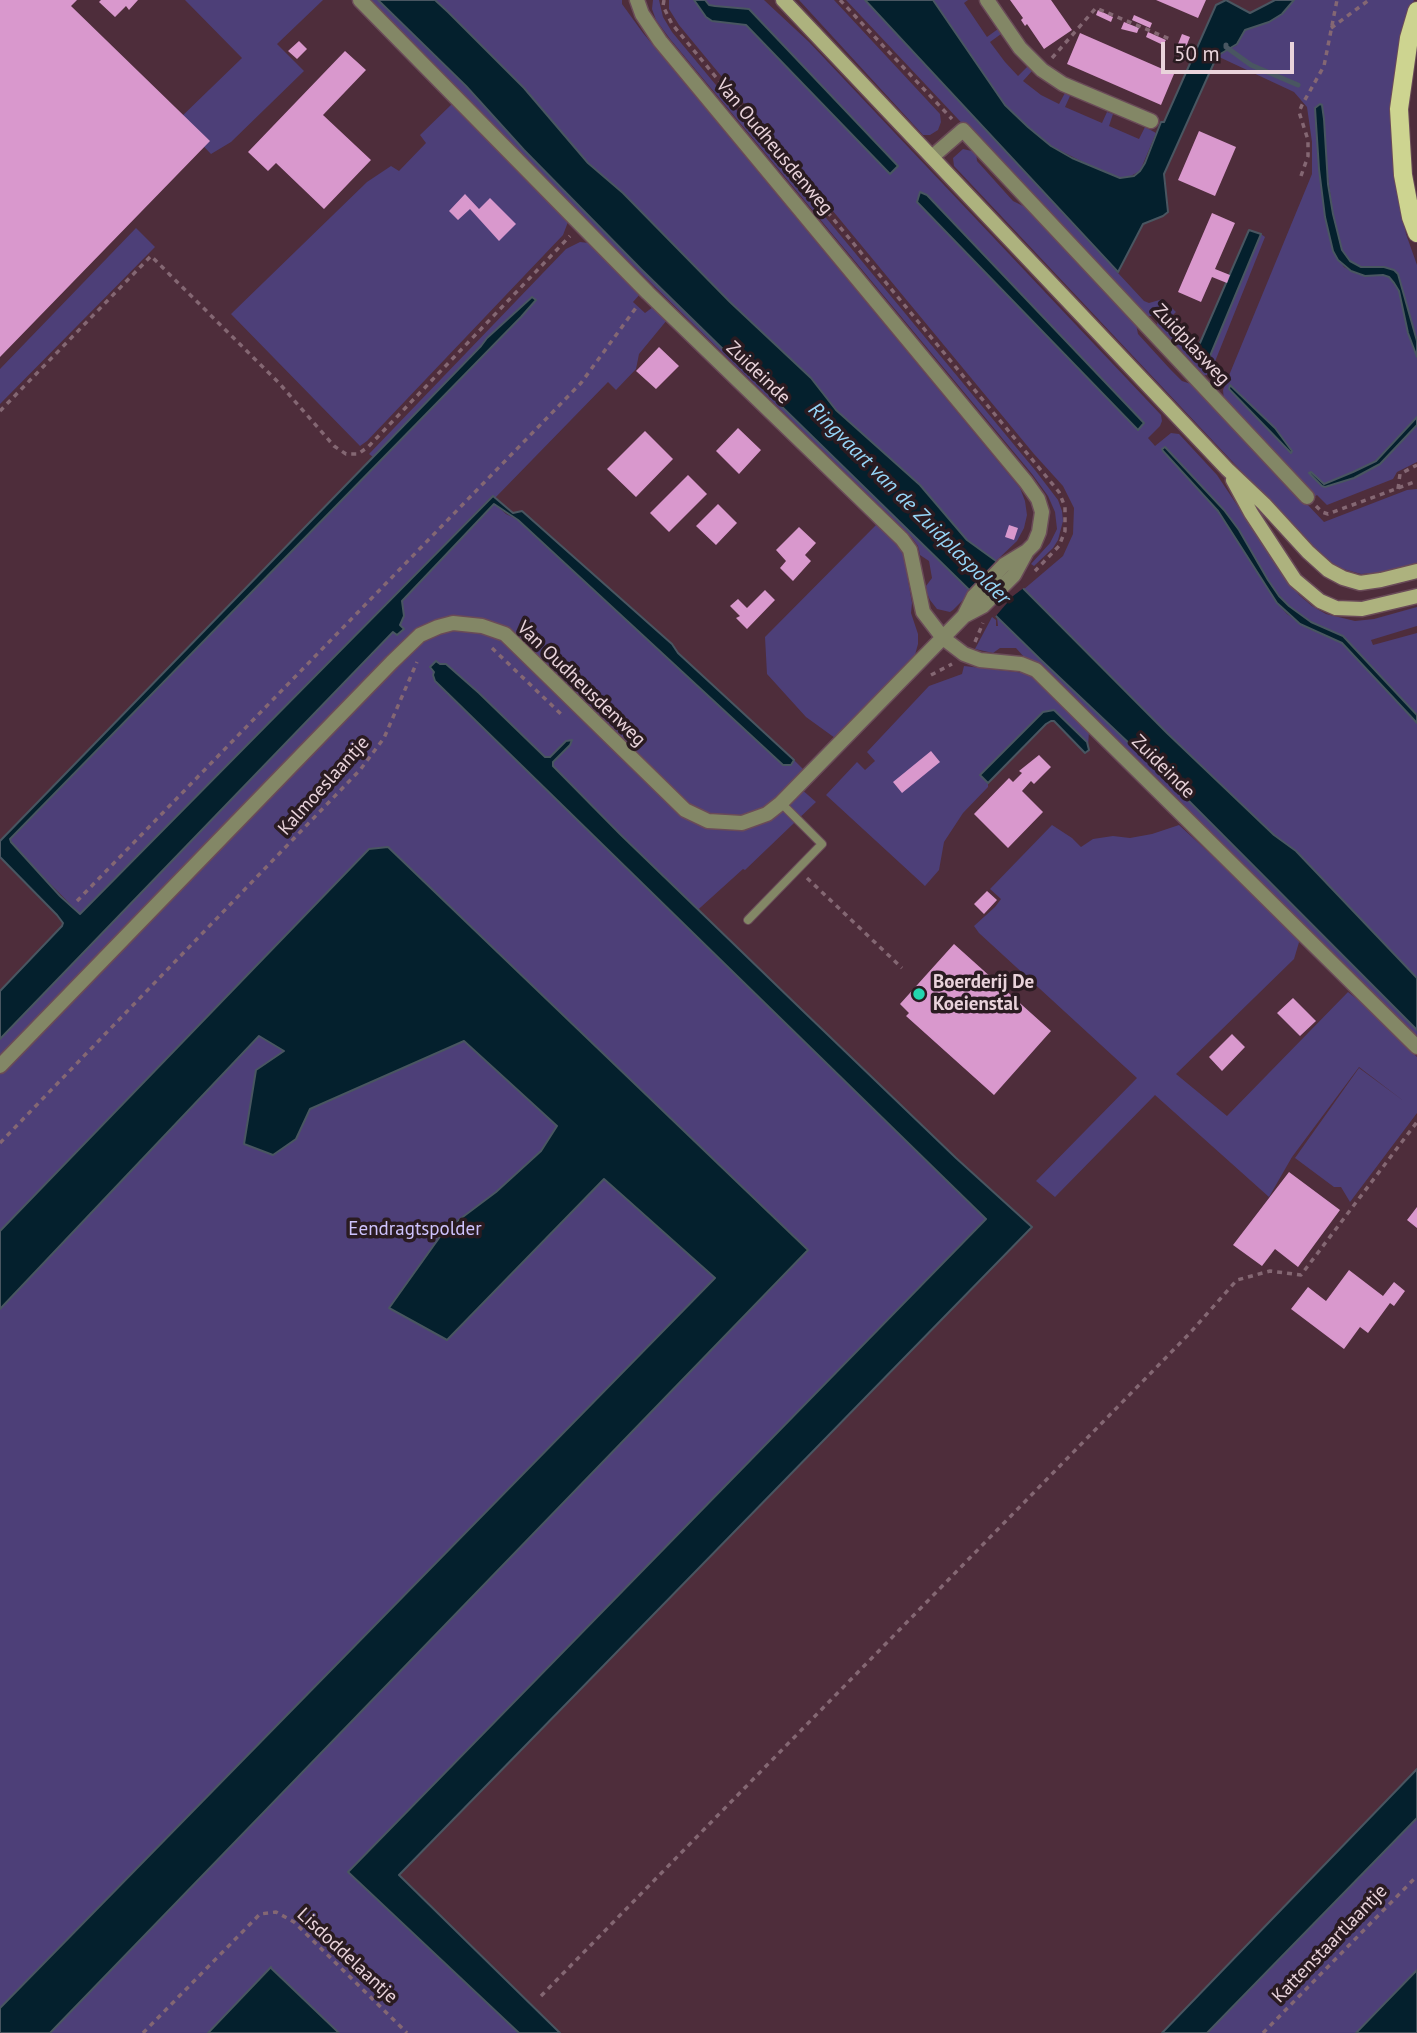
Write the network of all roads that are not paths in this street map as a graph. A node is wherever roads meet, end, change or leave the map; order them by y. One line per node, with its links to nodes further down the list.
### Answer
1 (360, 0): 13 (street, Zuideinde)
2 (637, 0): 13 (street, Van Oudheusdenweg)
3 (783, 0): 7 (main road)
4 (987, 0): 6 (street)
5 (1417, 11): 8 (main road)
6 (1151, 121)
7 (932, 157): 9 (main road); 10 (street, Zuidplasweg)
8 (1417, 233)
9 (1227, 469): 11 (main road); 12 (main road)
10 (1307, 497)
11 (1417, 571)
12 (1417, 596)
13 (943, 638): 14 (street, Van Oudheusdenweg); 16 (street, Zuideinde)
14 (781, 803): 15 (lane); 17 (street, Van Oudheusdenweg)
15 (748, 920)
16 (1417, 1046)
17 (0, 1066)

